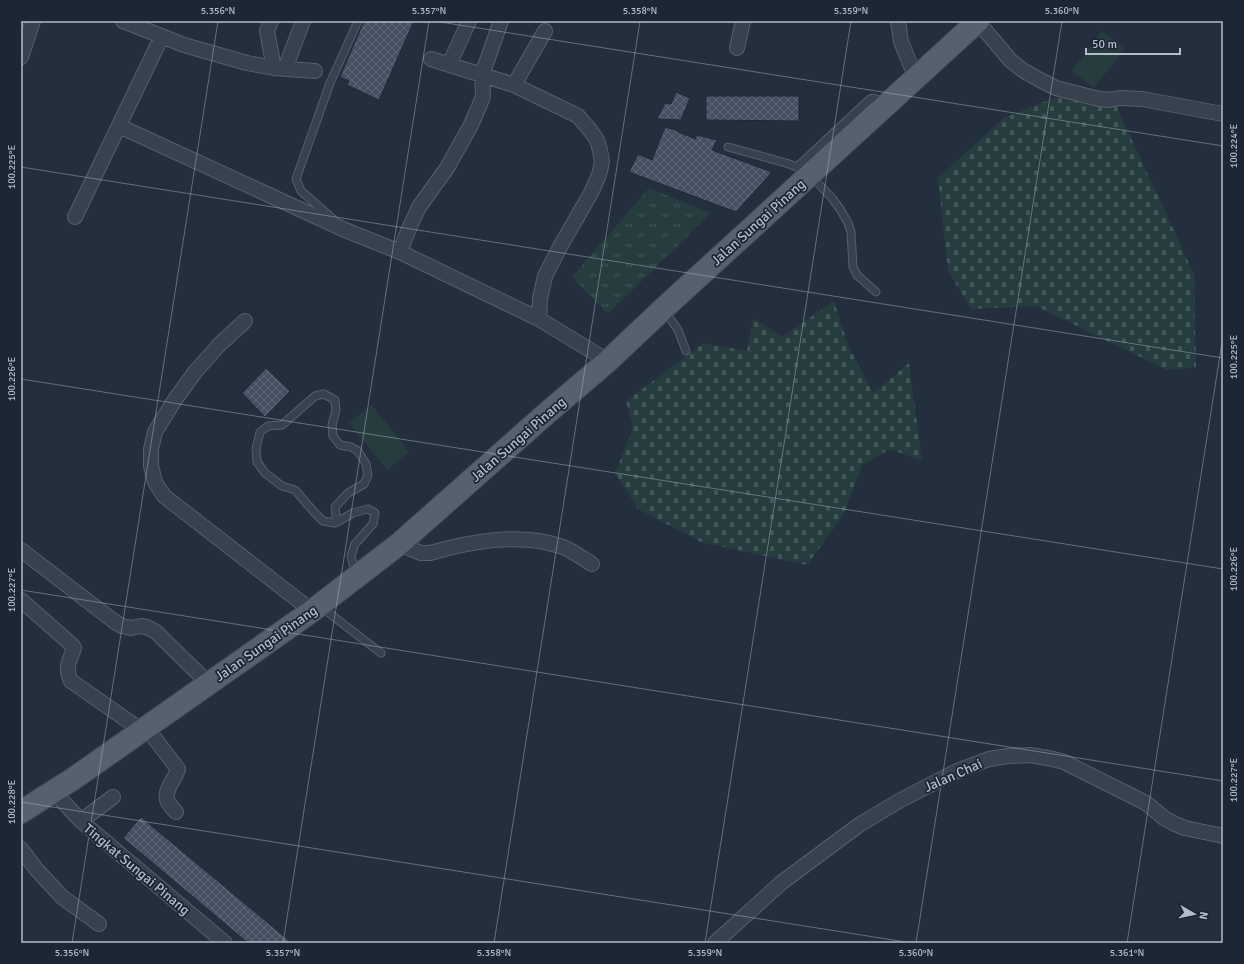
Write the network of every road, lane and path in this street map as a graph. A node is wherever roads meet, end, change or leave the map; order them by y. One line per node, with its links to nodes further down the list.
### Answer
1 (33, 21): 14 (street)
2 (123, 21): 12 (street)
3 (271, 21): 17 (street)
4 (303, 21): 17 (street)
5 (358, 21): 27 (lane)
6 (469, 21): 16 (street)
7 (501, 21): 19 (street)
8 (743, 21): 13 (street)
9 (898, 21): 20 (street)
10 (978, 21): 20 (main road, Jalan Sungai Pinang); 22 (street)
11 (545, 31): 21 (street)
12 (162, 36): 17 (street); 23 (street)
13 (737, 48)
14 (21, 57)
15 (431, 59): 16 (street)
16 (449, 65): 19 (street)
17 (279, 69): 18 (street)
18 (315, 71)
19 (482, 74): 21 (street); 28 (street)
20 (916, 78): 25 (main road, Jalan Sungai Pinang)
21 (514, 85): 31 (street)
22 (1223, 114)
23 (118, 126): 26 (street); 27 (street)
24 (728, 147): 25 (lane)
25 (803, 171): 29 (lane); 30 (main road, Jalan Sungai Pinang)
26 (75, 217)
27 (345, 230): 28 (street)
28 (400, 252): 31 (street)
29 (876, 292)
30 (663, 309): 33 (lane); 34 (main road, Jalan Sungai Pinang)
31 (539, 319): 34 (street)
32 (245, 320): 41 (street)
33 (686, 351)
34 (608, 361): 36 (main road, Jalan Sungai Pinang)
35 (335, 523): 35 (lane); 39 (lane)
36 (399, 544): 38 (street); 39 (main road, Jalan Sungai Pinang)
37 (21, 550): 43 (street)
38 (592, 564)
39 (356, 577): 41 (main road, Jalan Sungai Pinang)
40 (21, 600): 44 (street)
41 (315, 608): 42 (lane); 43 (main road, Jalan Sungai Pinang)
42 (381, 653)
43 (208, 683): 44 (main road, Jalan Sungai Pinang)
44 (144, 729): 45 (main road, Jalan Sungai Pinang); 48 (street)
45 (53, 791): 47 (main road, Jalan Sungai Pinang); 49 (street, Tingkat Sungai Pinang)
46 (113, 797): 49 (street)
47 (21, 812)
48 (176, 812)
49 (81, 821): 53 (street, Tingkat Sungai Pinang)
50 (1223, 836): 54 (street, Jalan Chai)
51 (21, 849): 52 (street)
52 (98, 924)
53 (225, 943)
54 (715, 943)

